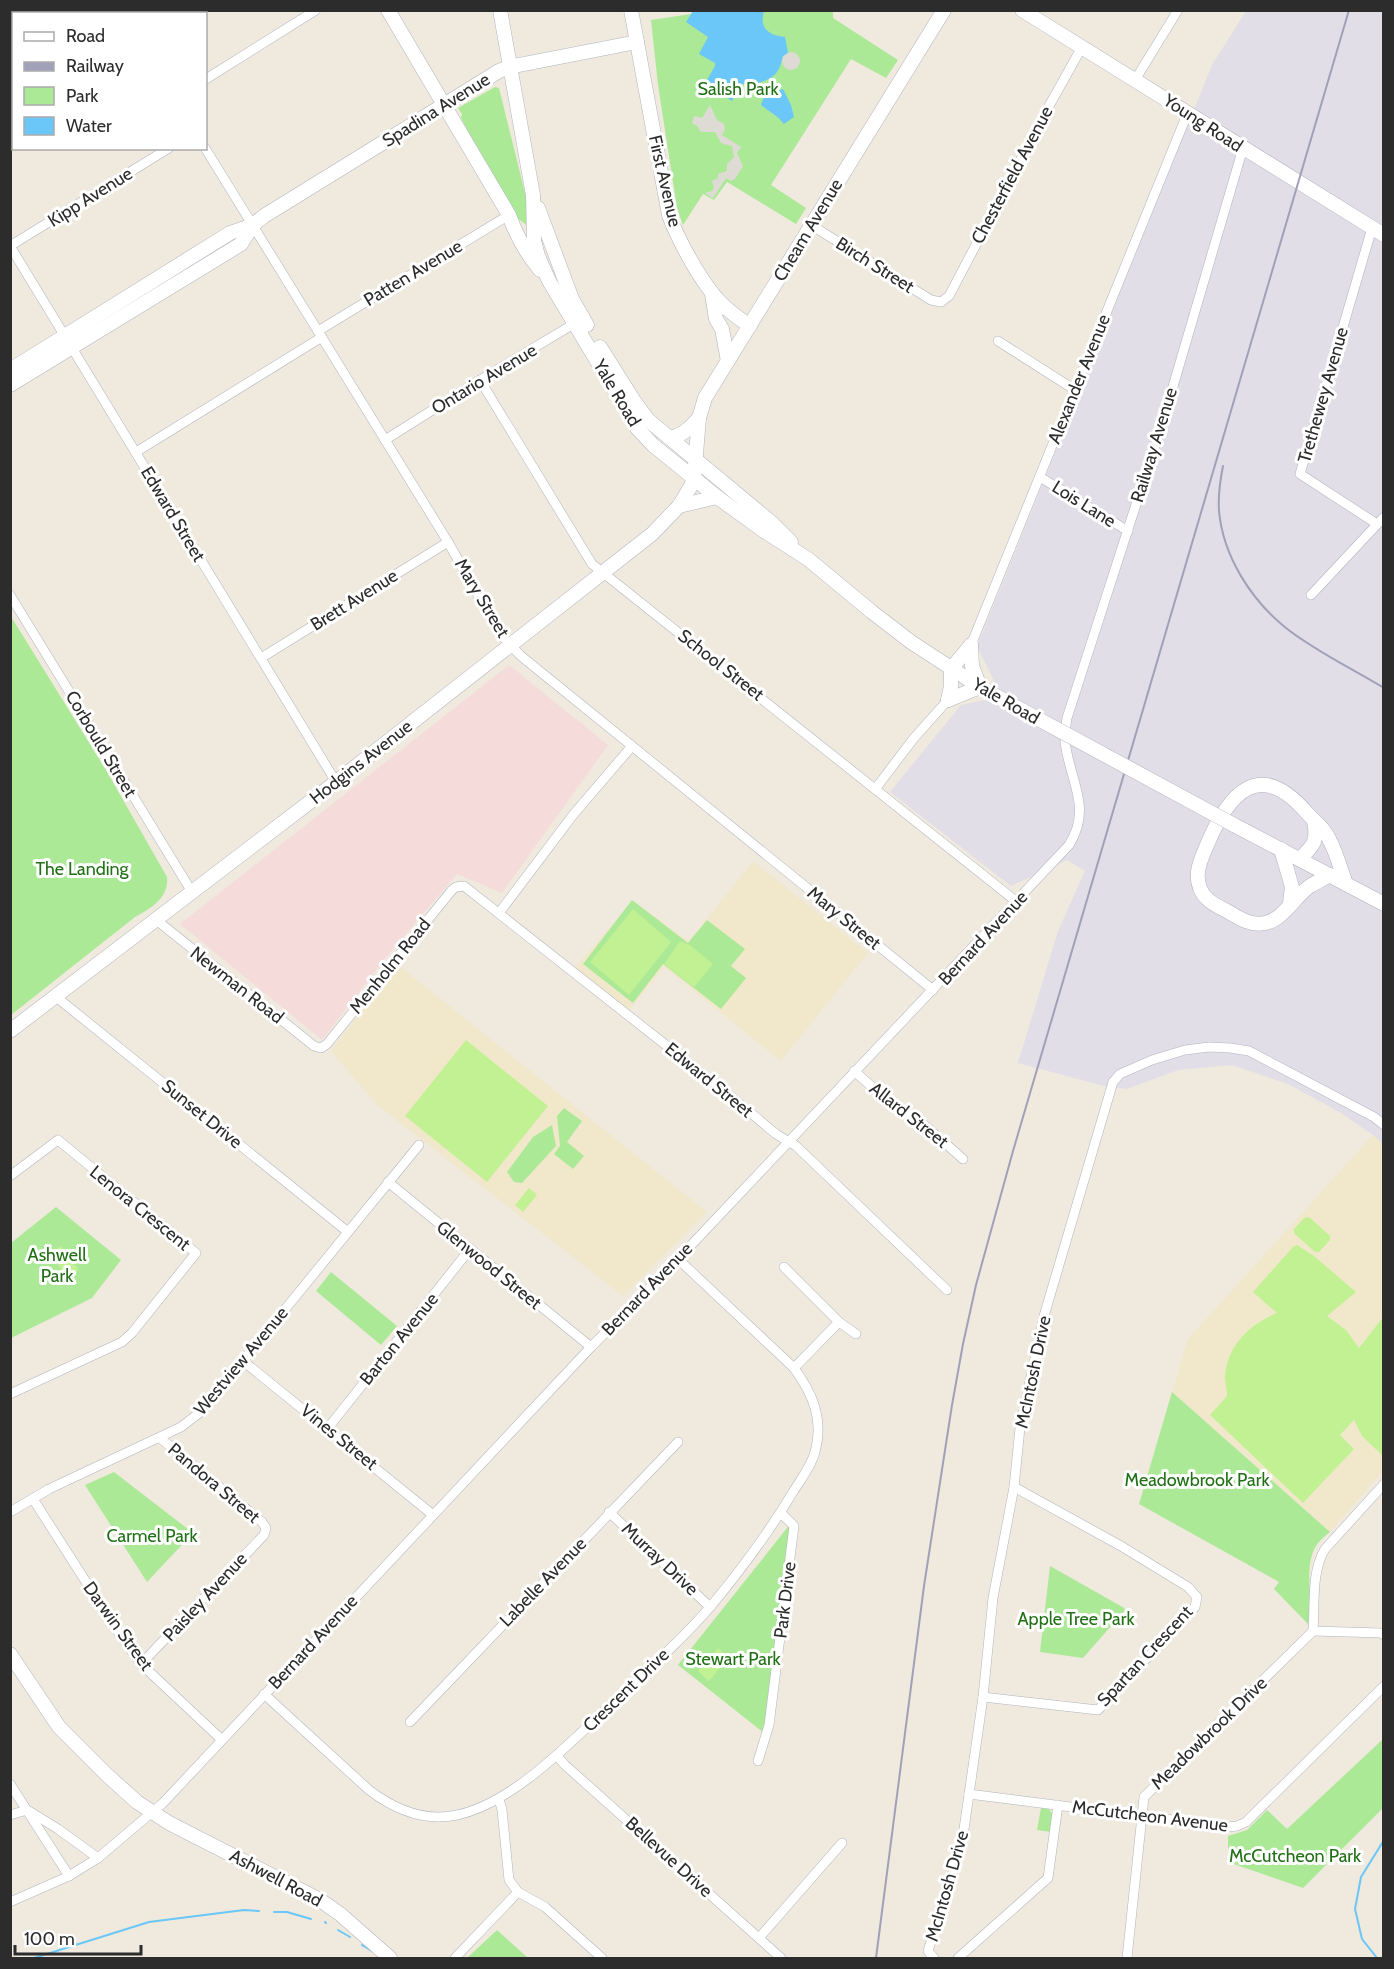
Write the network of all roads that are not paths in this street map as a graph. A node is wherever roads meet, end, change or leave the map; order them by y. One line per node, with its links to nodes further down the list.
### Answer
1 (316, 10): 11 (street)
2 (388, 10): 13 (street)
3 (500, 10): 10 (street, Yale Road)
4 (631, 10): 8 (street, First Avenue)
5 (944, 10): 21 (street, Cheam Avenue)
6 (1022, 10): 9 (street, Young Road)
7 (1178, 10): 12 (street)
8 (637, 42): 10 (street, Spadina Avenue); 26 (street, First Avenue)
9 (1082, 47): 12 (street, Young Road); 28 (street, Chesterfield Avenue)
10 (509, 67): 13 (street, Spadina Avenue); 18 (street, Yale Road)
11 (207, 79)
12 (1135, 80): 14 (street, Young Road)
13 (445, 104): 19 (street); 20 (street, Spadina Avenue)
14 (1188, 112): 15 (street, Young Road); 38 (street, Alexander Avenue)
15 (1243, 148): 22 (street, Young Road); 49 (street, Railway Avenue)
16 (167, 150): 24 (street, Kipp Avenue)
17 (206, 150): 20 (street, Mary Street)
18 (533, 195): 23 (street, Yale Road); 27 (street, Yale Road)
19 (509, 215): 23 (street); 25 (street); 31 (street, Patten Avenue)
20 (253, 225): 31 (street, Mary Street); 33 (street, Spadina Avenue)
21 (811, 225): 28 (street, Birch Street); 30 (street, Cheam Avenue)
22 (1378, 232): 48 (street, Trethewey Avenue)
23 (534, 241): 25 (street, Yale Road); 27 (street)
24 (11, 246): 33 (street, Edward Street)
25 (549, 281): 29 (street, Yale Road)
26 (712, 294): 30 (street, First Avenue); 34 (street)
27 (572, 299): 29 (street, Yale Road)
28 (941, 302)
29 (579, 321): 36 (street, Ontario Avenue); 40 (street, Yale Road); 45 (street, Yale Road)
30 (750, 326): 34 (street, Cheam Avenue)
31 (320, 334): 41 (street, Mary Street); 42 (street, Patten Avenue)
32 (998, 341): 38 (street)
33 (69, 342): 35 (street, Spadina Avenue); 37 (street, Spadina Avenue); 42 (street, Edward Street)
34 (728, 362): 39 (street, Cheam Avenue)
35 (10, 370)
36 (480, 380): 41 (street, Ontario Avenue); 52 (street, School Street)
37 (10, 385)
38 (1075, 390): 44 (street, Alexander Avenue)
39 (699, 418): 40 (street); 43 (street, Cheam Avenue)
40 (669, 438): 43 (street, Yale Road)
41 (385, 440): 50 (street, Mary Street)
42 (136, 452): 57 (street, Edward Street)
43 (694, 459): 45 (street, Cheam Avenue); 51 (street, Yale Road)
44 (1040, 477): 49 (street, Lois Lane); 56 (street, Alexander Avenue)
45 (694, 478): 46 (street, Yale Road); 47 (street, Hodgins Avenue)
46 (717, 497): 47 (street); 51 (street, Yale Road)
47 (679, 506): 52 (street, Hodgins Avenue)
48 (1380, 520): 53 (street)
49 (1128, 531): 61 (street, Railway Avenue)
50 (448, 542): 55 (street, Mary Street); 57 (street, Brett Avenue)
51 (808, 559): 58 (street, Yale Road)
52 (603, 573): 55 (street, Hodgins Avenue); 64 (street, School Street)
53 (1311, 595)
54 (10, 596): 71 (street, Corbould Street)
55 (509, 644): 62 (street, Mary Street); 63 (street, Hodgins Avenue)
56 (971, 645): 58 (street); 59 (street)
57 (261, 658): 63 (street, Edward Street)
58 (951, 669): 59 (street, Yale Road); 60 (street)
59 (980, 687): 60 (street); 66 (street, Yale Road, bridge)
60 (948, 700): 64 (street)
61 (1065, 741): 72 (street, Bernard Avenue)
62 (632, 746): 75 (street); 77 (street, Mary Street)
63 (336, 782): 71 (street, Hodgins Avenue)
64 (876, 789): 72 (street, School Street)
65 (1314, 821): 67 (street); 69 (street); 73 (street)
66 (1281, 849): 67 (street, Yale Road); 73 (street)
67 (1300, 859): 68 (street, Yale Road)
68 (1330, 875): 69 (street, Yale Road); 73 (street)
69 (1346, 884): 74 (street, Yale Road)
70 (459, 886): 75 (street, Edward Street); 80 (street, Menholm Road)
71 (192, 892): 76 (street, Hodgins Avenue)
72 (1017, 902): 77 (street, Bernard Avenue)
73 (1290, 903)
74 (1383, 904)
75 (499, 913): 83 (street, Edward Street)
76 (155, 919): 78 (street, Hodgins Avenue); 80 (street, Newman Road)
77 (933, 990): 81 (street, Bernard Avenue)
78 (56, 996): 79 (street, Hodgins Avenue); 88 (street, Sunset Drive)
79 (10, 1031)
80 (321, 1048)
81 (854, 1071): 83 (street, Bernard Avenue); 85 (street, Allard Street)
82 (1383, 1125): 103 (street, McIntosh Drive)
83 (787, 1142): 90 (street, Bernard Avenue); 92 (street, Edward Street)
84 (419, 1145): 87 (street, Westview Avenue)
85 (963, 1159)
86 (10, 1176): 98 (street, Lenora Crescent)
87 (388, 1182): 88 (street, Westview Avenue); 89 (street, Glenwood Street)
88 (348, 1232): 96 (street, Westview Avenue)
89 (470, 1249): 95 (street, Glenwood Street); 99 (street, Barton Avenue)
90 (678, 1259): 95 (street, Bernard Avenue); 97 (street, Crescent Drive)
91 (784, 1267): 93 (street)
92 (947, 1290)
93 (839, 1322): 94 (street); 97 (street)
94 (856, 1334)
95 (591, 1347): 108 (street, Bernard Avenue)
96 (243, 1361): 99 (street, Vines Street); 100 (street, Westview Avenue)
97 (794, 1368): 107 (street, Crescent Drive)
98 (10, 1394)
99 (328, 1428): 108 (street, Vines Street)
100 (160, 1438): 104 (street, Westview Avenue); 109 (street, Pandora Street)
101 (678, 1442): 106 (street, Labelle Avenue)
102 (1383, 1484): 111 (street)
103 (1014, 1487): 117 (street, McIntosh Drive); 117 (street, Spartan Crescent)
104 (33, 1498): 105 (street, Westview Avenue); 114 (street, Darwin Street)
105 (10, 1512)
106 (609, 1512): 110 (street, Murray Drive); 118 (street, Labelle Avenue)
107 (781, 1513): 110 (street, Crescent Drive); 121 (street, Park Drive)
108 (433, 1515): 116 (street, Bernard Avenue)
109 (266, 1528): 114 (street, Paisley Avenue)
110 (710, 1606): 120 (street, Crescent Drive)
111 (1313, 1631): 112 (street); 129 (street, Meadowbrook Drive)
112 (1383, 1635)
113 (10, 1654): 127 (street, Ashwell Road)
114 (141, 1664): 119 (street, Darwin Street)
115 (1383, 1686): 129 (street, McCutcheon Avenue)
116 (264, 1694): 119 (street, Bernard Avenue); 124 (street, Crescent Drive)
117 (983, 1697): 123 (street, McIntosh Drive)
118 (410, 1722)
119 (221, 1739): 127 (street, Bernard Avenue)
120 (557, 1756): 124 (street, Crescent Drive); 135 (street, Bellevue Drive)
121 (758, 1761)
122 (10, 1784): 126 (street)
123 (969, 1794): 125 (street, McCutcheon Avenue); 140 (street, McIntosh Drive)
124 (499, 1799): 133 (street)
125 (1058, 1805): 129 (street, McCutcheon Avenue); 141 (street)
126 (27, 1810): 128 (street); 131 (street); 132 (street)
127 (151, 1813): 131 (street); 136 (street, Ashwell Road)
128 (10, 1815)
129 (1141, 1815): 142 (street, Meadowbrook Drive)
130 (842, 1843): 135 (street)
131 (98, 1858): 132 (street)
132 (69, 1876): 134 (street)
133 (518, 1892): 137 (street); 138 (street)
134 (10, 1902)
135 (759, 1938): 139 (street, Bellevue Drive)
136 (390, 1959)
137 (455, 1959)
138 (602, 1959)
139 (781, 1959)
140 (934, 1959)
141 (958, 1959)
142 (1127, 1959)

